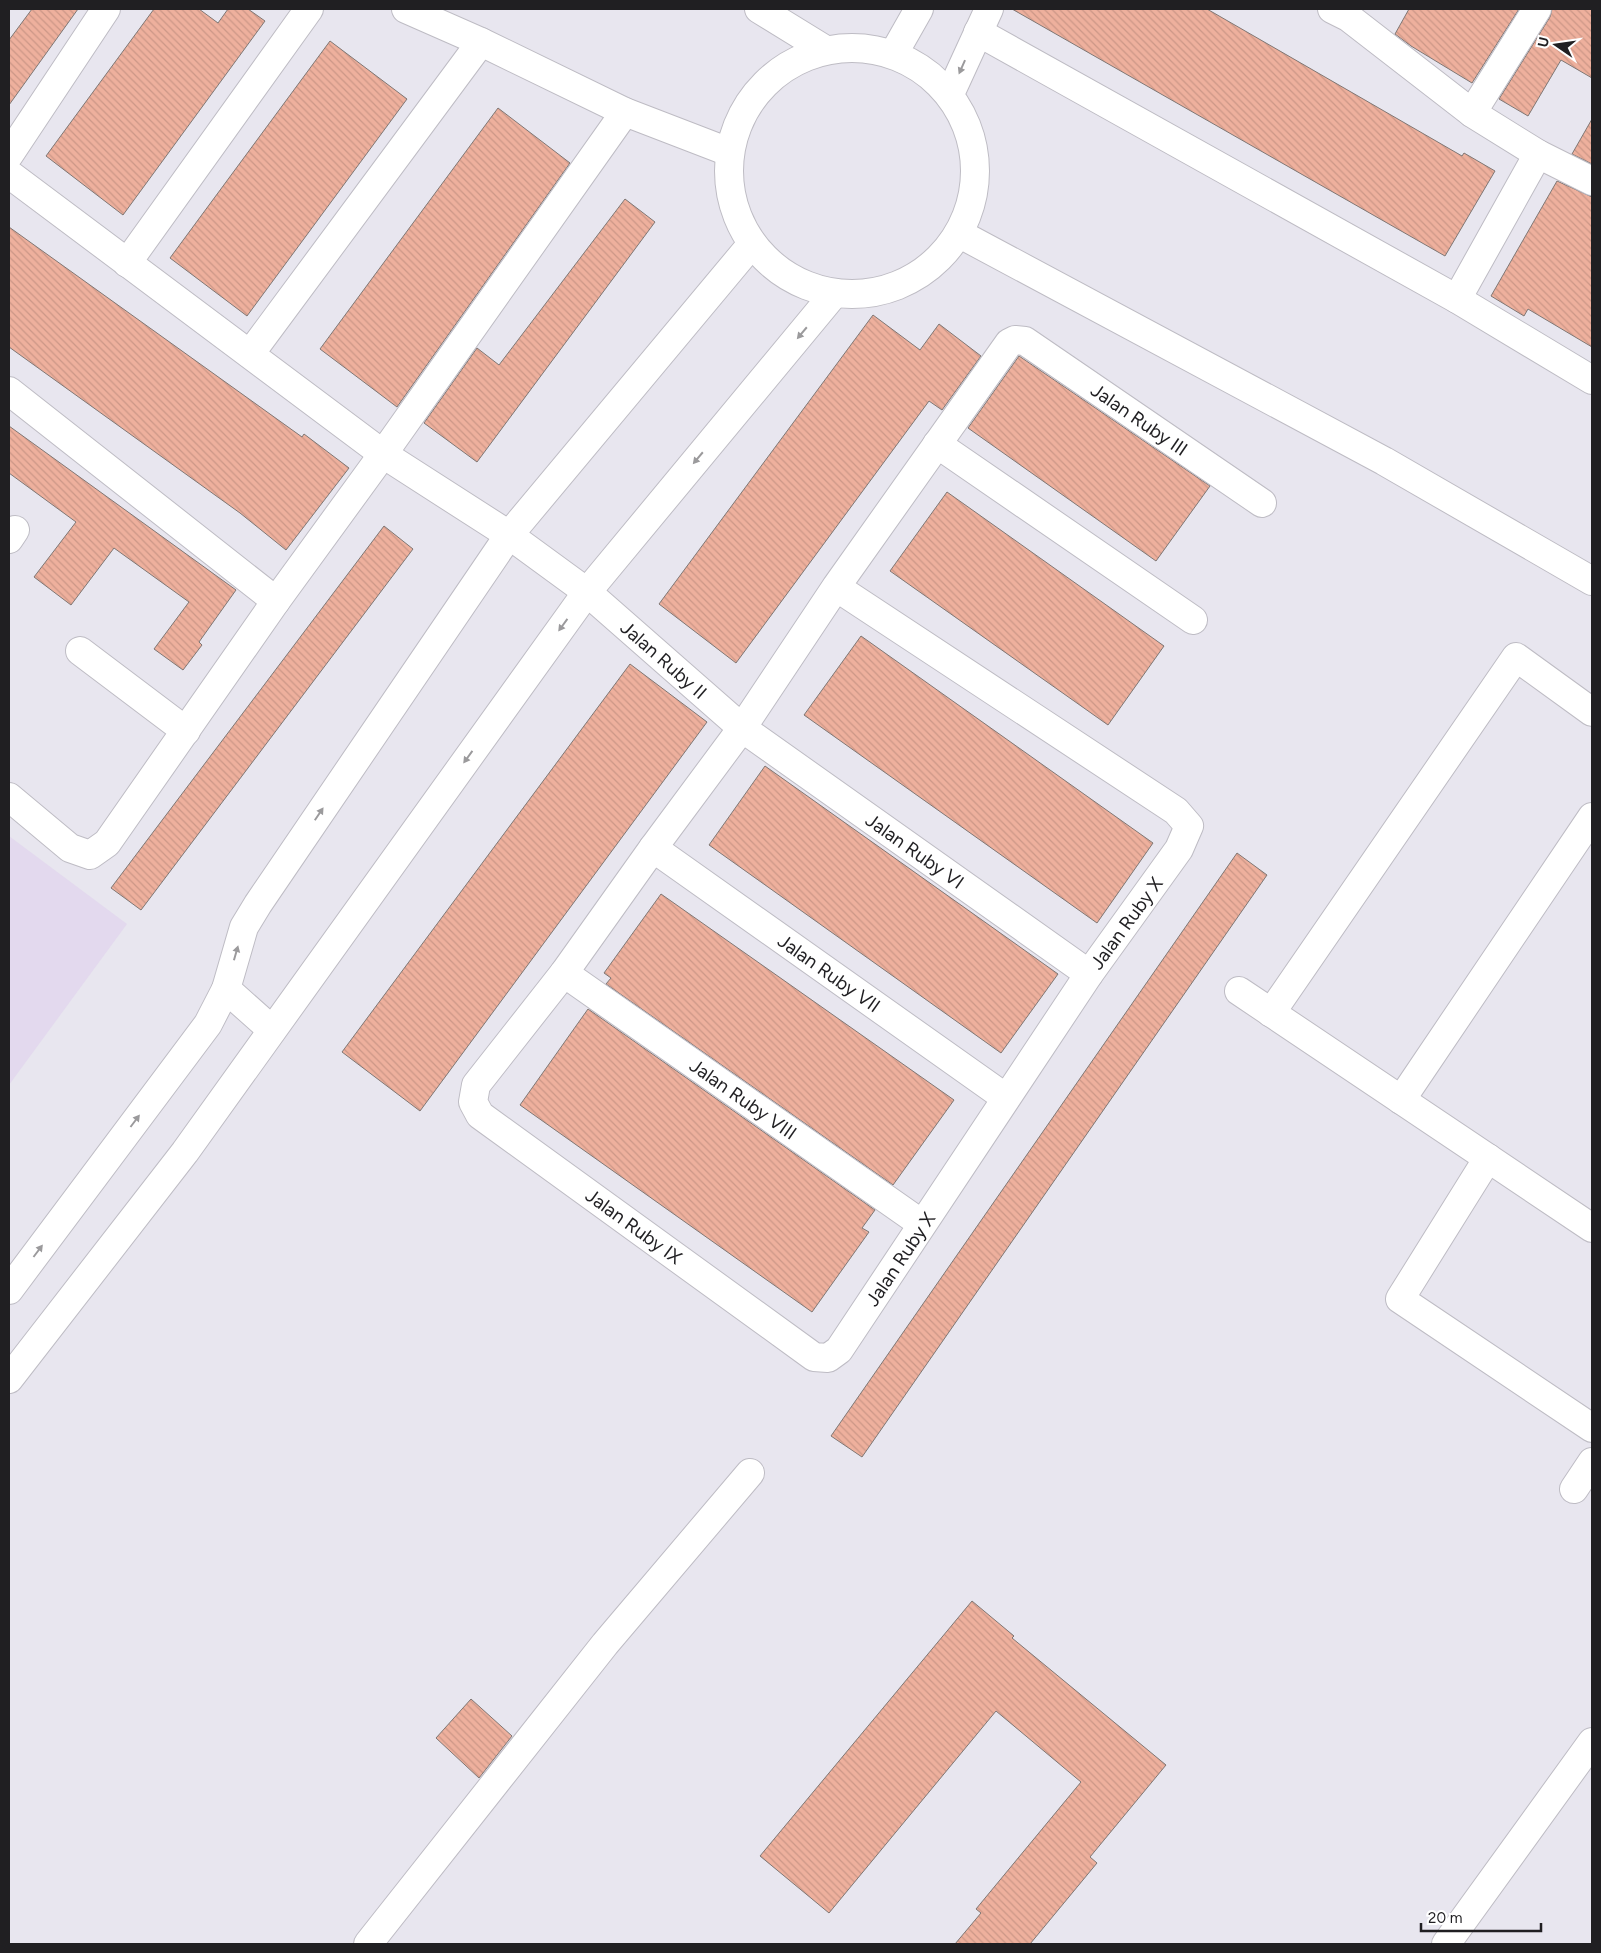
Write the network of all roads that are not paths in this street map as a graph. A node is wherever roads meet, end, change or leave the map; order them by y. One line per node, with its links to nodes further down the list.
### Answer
1 (106, 9): 17 (street)
2 (309, 9): 22 (street)
3 (406, 9): 9 (street)
4 (759, 9): 10 (street)
5 (919, 9): 11 (street)
6 (1537, 9): 14 (street)
7 (1345, 12): 14 (street)
8 (984, 20): 12 (street, one-way to 12); 24 (street)
9 (481, 42): 13 (street); 25 (street)
10 (824, 49): 11 (street); 15 (street)
11 (894, 53): 12 (street)
12 (950, 94): 20 (street)
13 (624, 112): 15 (street); 29 (street)
14 (1472, 113): 16 (street)
15 (729, 152): 21 (street)
16 (1538, 154): 19 (street); 24 (street)
17 (9, 155)
18 (9, 174): 22 (street, Jalan Ruby II)
19 (1592, 181)
20 (960, 234): 23 (street); 32 (street)
21 (751, 245): 23 (street); 31 (street)
22 (127, 263): 25 (street, Jalan Ruby II)
23 (833, 295): 34 (street, one-way to 34)
24 (1457, 299): 26 (street)
25 (250, 354): 29 (street, Jalan Ruby II)
26 (1592, 380)
27 (9, 391): 35 (street)
28 (937, 444): 30 (street, Jalan Ruby III); 33 (street); 36 (street)
29 (383, 454): 31 (street, Jalan Ruby II); 35 (street)
30 (1262, 503)
31 (508, 535): 34 (street, Jalan Ruby II); 46 (street, one-way to 31)
32 (1592, 581)
33 (836, 587): 39 (street); 45 (street, Jalan Ruby X)
34 (587, 592): 39 (street, Jalan Ruby II); 49 (street, one-way to 49)
35 (276, 602): 40 (street)
36 (1193, 620)
37 (80, 651): 40 (street)
38 (1592, 712): 48 (street)
39 (742, 728): 43 (street); 45 (street, Jalan Ruby VI)
40 (186, 731): 41 (street)
41 (9, 797)
42 (1592, 817): 51 (street)
43 (653, 848): 44 (street); 50 (street, Jalan Ruby VII)
44 (564, 973): 53 (street, Jalan Ruby VIII); 56 (street, Jalan Ruby IX)
45 (1089, 974): 50 (street, Jalan Ruby X)
46 (226, 989): 49 (street); 55 (street, one-way to 46)
47 (1239, 991): 48 (street)
48 (1271, 1013): 51 (street)
49 (272, 1030): 57 (street)
50 (1006, 1098): 53 (street, Jalan Ruby X)
51 (1401, 1100): 52 (street)
52 (1488, 1158): 54 (street); 58 (street)
53 (922, 1224): 56 (street, Jalan Ruby X)
54 (1592, 1228)
55 (9, 1290)
56 (814, 1357)
57 (9, 1379)
58 (1592, 1428)
59 (1592, 1462): 61 (street)
60 (750, 1472): 63 (street)
61 (1574, 1489)
62 (1592, 1742): 64 (street)
63 (368, 1944)
64 (1446, 1944)

